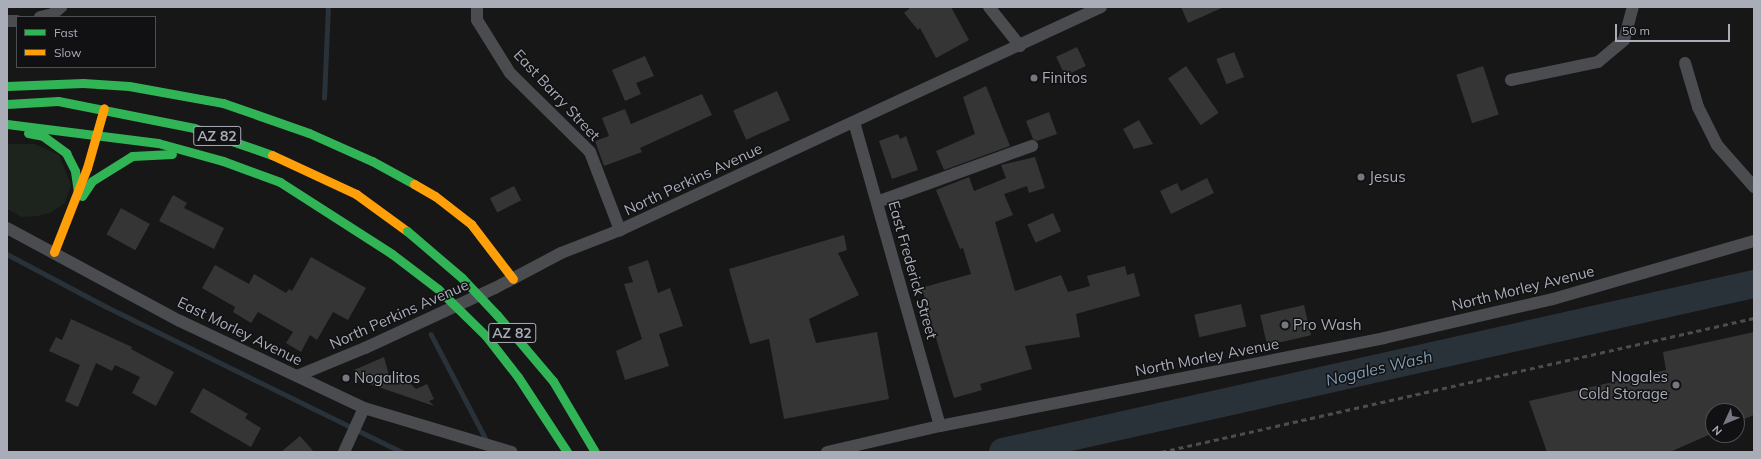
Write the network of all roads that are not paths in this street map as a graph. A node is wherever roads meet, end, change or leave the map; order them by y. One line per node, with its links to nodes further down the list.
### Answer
1 (61, 7): 6 (street)
2 (477, 7): 24 (street, East Barry Street)
3 (990, 7): 7 (street)
4 (1101, 7): 7 (street, North Perkins Avenue)
5 (1633, 7): 9 (street)
6 (44, 16)
7 (1020, 46): 13 (street, North Perkins Avenue)
8 (1684, 63): 19 (street)
9 (1511, 80)
10 (7, 86): 27 (main road)
11 (7, 104): 12 (main road, AZ 82)
12 (104, 108): 16 (main road); 34 (main road, AZ 82, bridge)
13 (854, 122): 21 (street, East Frederick Street); 24 (street, North Perkins Avenue)
14 (7, 124): 16 (main road, AZ 82)
15 (7, 128): 20 (main road)
16 (95, 137): 18 (main road, AZ 82); 20 (main road)
17 (1032, 146): 21 (street)
18 (193, 152): 22 (main road); 33 (main road, AZ 82, bridge)
19 (1754, 187)
20 (78, 193): 22 (main road)
21 (878, 202): 30 (street, East Frederick Street)
22 (70, 216): 26 (main road)
23 (7, 228): 26 (street, East Morley Avenue)
24 (620, 230): 27 (street, North Perkins Avenue)
25 (1754, 241): 30 (street, North Morley Avenue)
26 (54, 252): 28 (street, East Morley Avenue)
27 (513, 279): 28 (street, North Perkins Avenue)
28 (297, 376): 29 (street, East Morley Avenue)
29 (364, 408): 31 (street); 32 (street, East Morley Avenue)
30 (940, 426): 35 (street, North Morley Avenue)
31 (344, 452)
32 (512, 452)
33 (567, 452)
34 (595, 452)
35 (827, 452)

